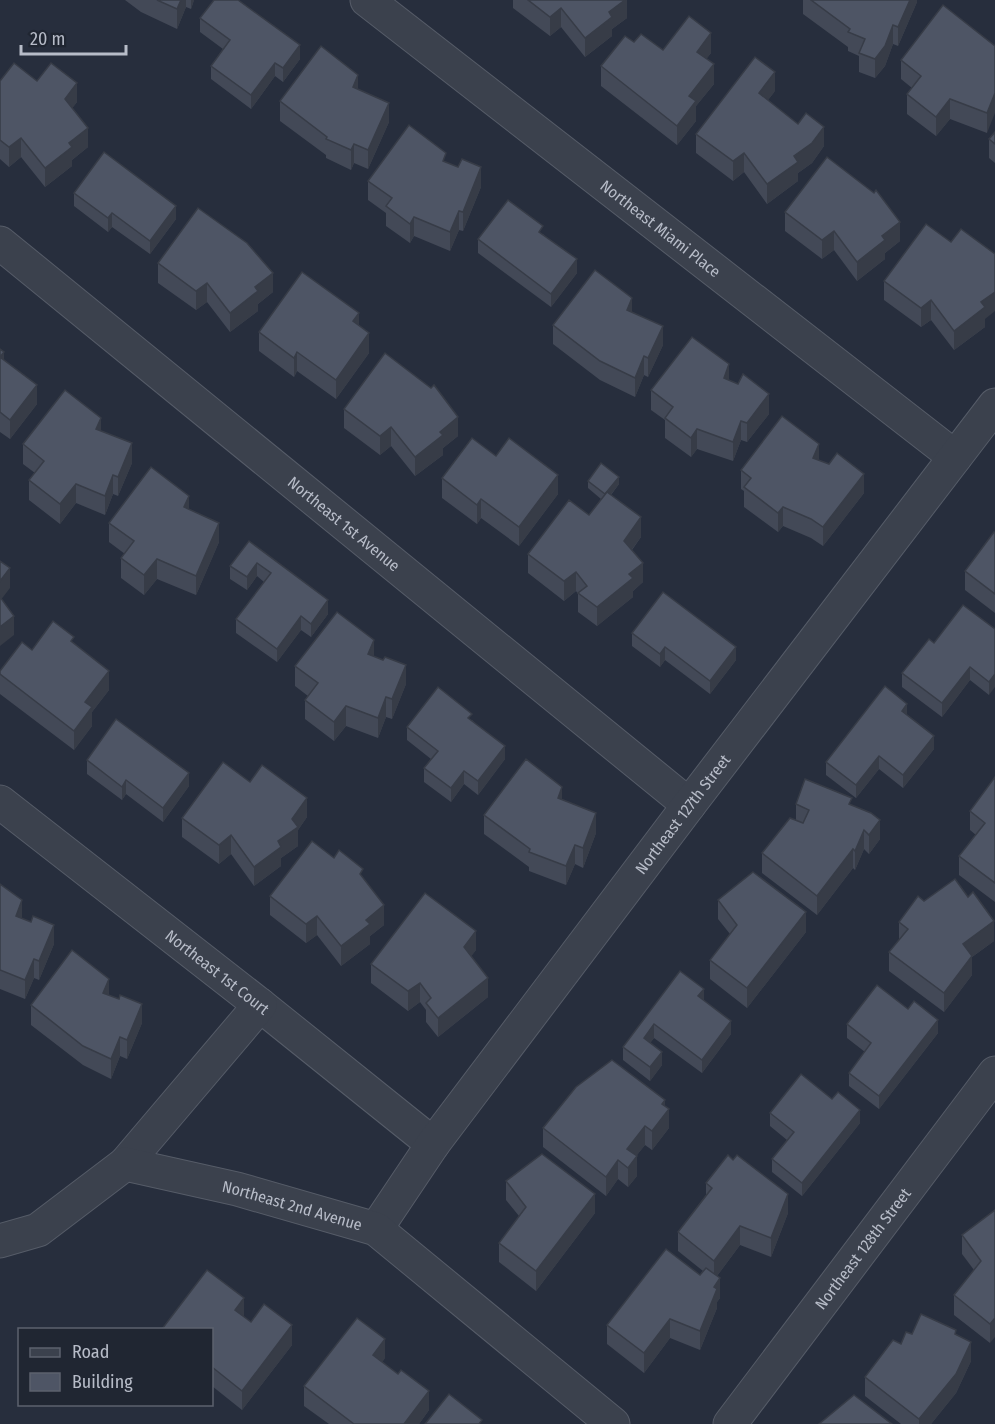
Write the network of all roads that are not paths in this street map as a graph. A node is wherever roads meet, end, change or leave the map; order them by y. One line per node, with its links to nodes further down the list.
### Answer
1 (367, 0): 4 (street, Northeast Miami Place)
2 (0, 243): 6 (street, Northeast 1st Avenue)
3 (995, 405): 4 (street, Northeast 127th Street)
4 (955, 457): 6 (street, Northeast 127th Street)
5 (0, 802): 7 (street, Northeast 1st Court)
6 (689, 805): 9 (street, Northeast 127th Street)
7 (261, 1005): 9 (street, Northeast 1st Court); 10 (street)
8 (995, 1073): 14 (street, Northeast 128th Street)
9 (433, 1144): 11 (street, Northeast 127th Street)
10 (125, 1164): 11 (street, Northeast 2nd Avenue); 12 (street)
11 (376, 1229): 13 (street, Northeast 2nd Avenue)
12 (0, 1241)
13 (613, 1424)
14 (730, 1424)

